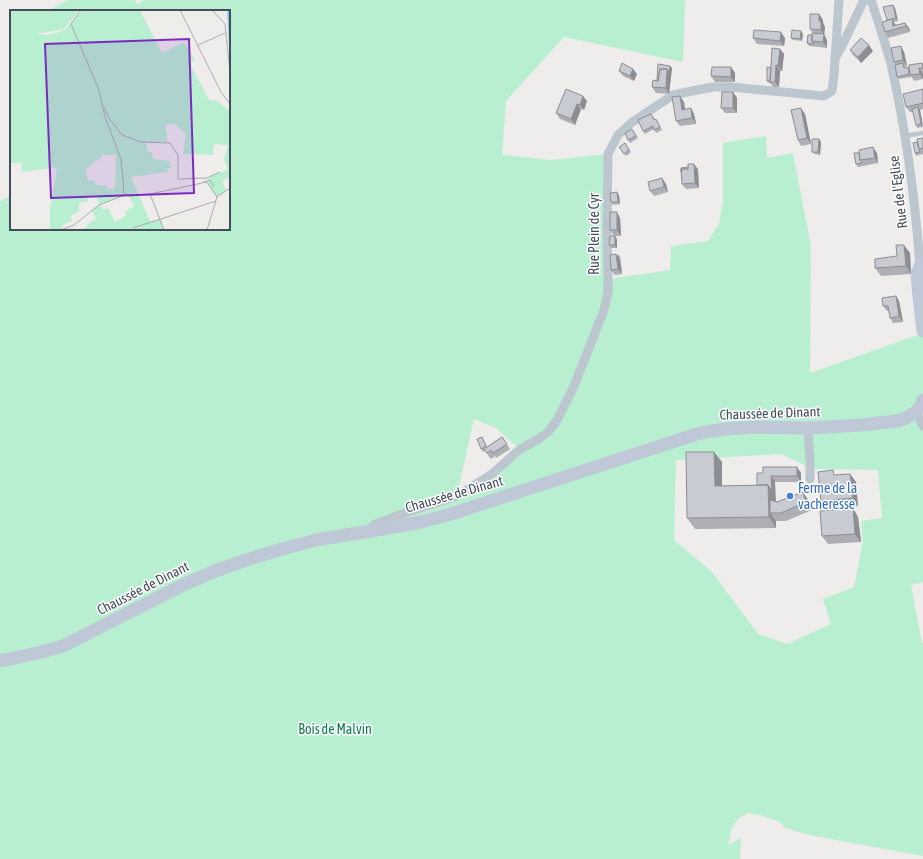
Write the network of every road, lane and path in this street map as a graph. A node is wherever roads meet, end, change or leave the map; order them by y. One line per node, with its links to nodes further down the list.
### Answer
1 (839, 0): 4 (street, Rue Plein de Cyr)
2 (867, 0): 4 (street)
3 (871, 0): 6 (street, Rue de l'Eglise)
4 (835, 58): 14 (street, Rue Plein de Cyr)
5 (923, 133): 6 (lane)
6 (905, 136): 7 (street, Rue de l'Eglise)
7 (921, 264): 8 (main road)
8 (923, 331)
9 (923, 400): 10 (main road)
10 (916, 412): 11 (street); 12 (main road, Chaussée de Dinant)
11 (923, 426)
12 (808, 428): 13 (street); 14 (main road, Chaussée de Dinant)
13 (810, 479)
14 (366, 532): 15 (main road, Chaussée de Dinant)
15 (0, 661)

